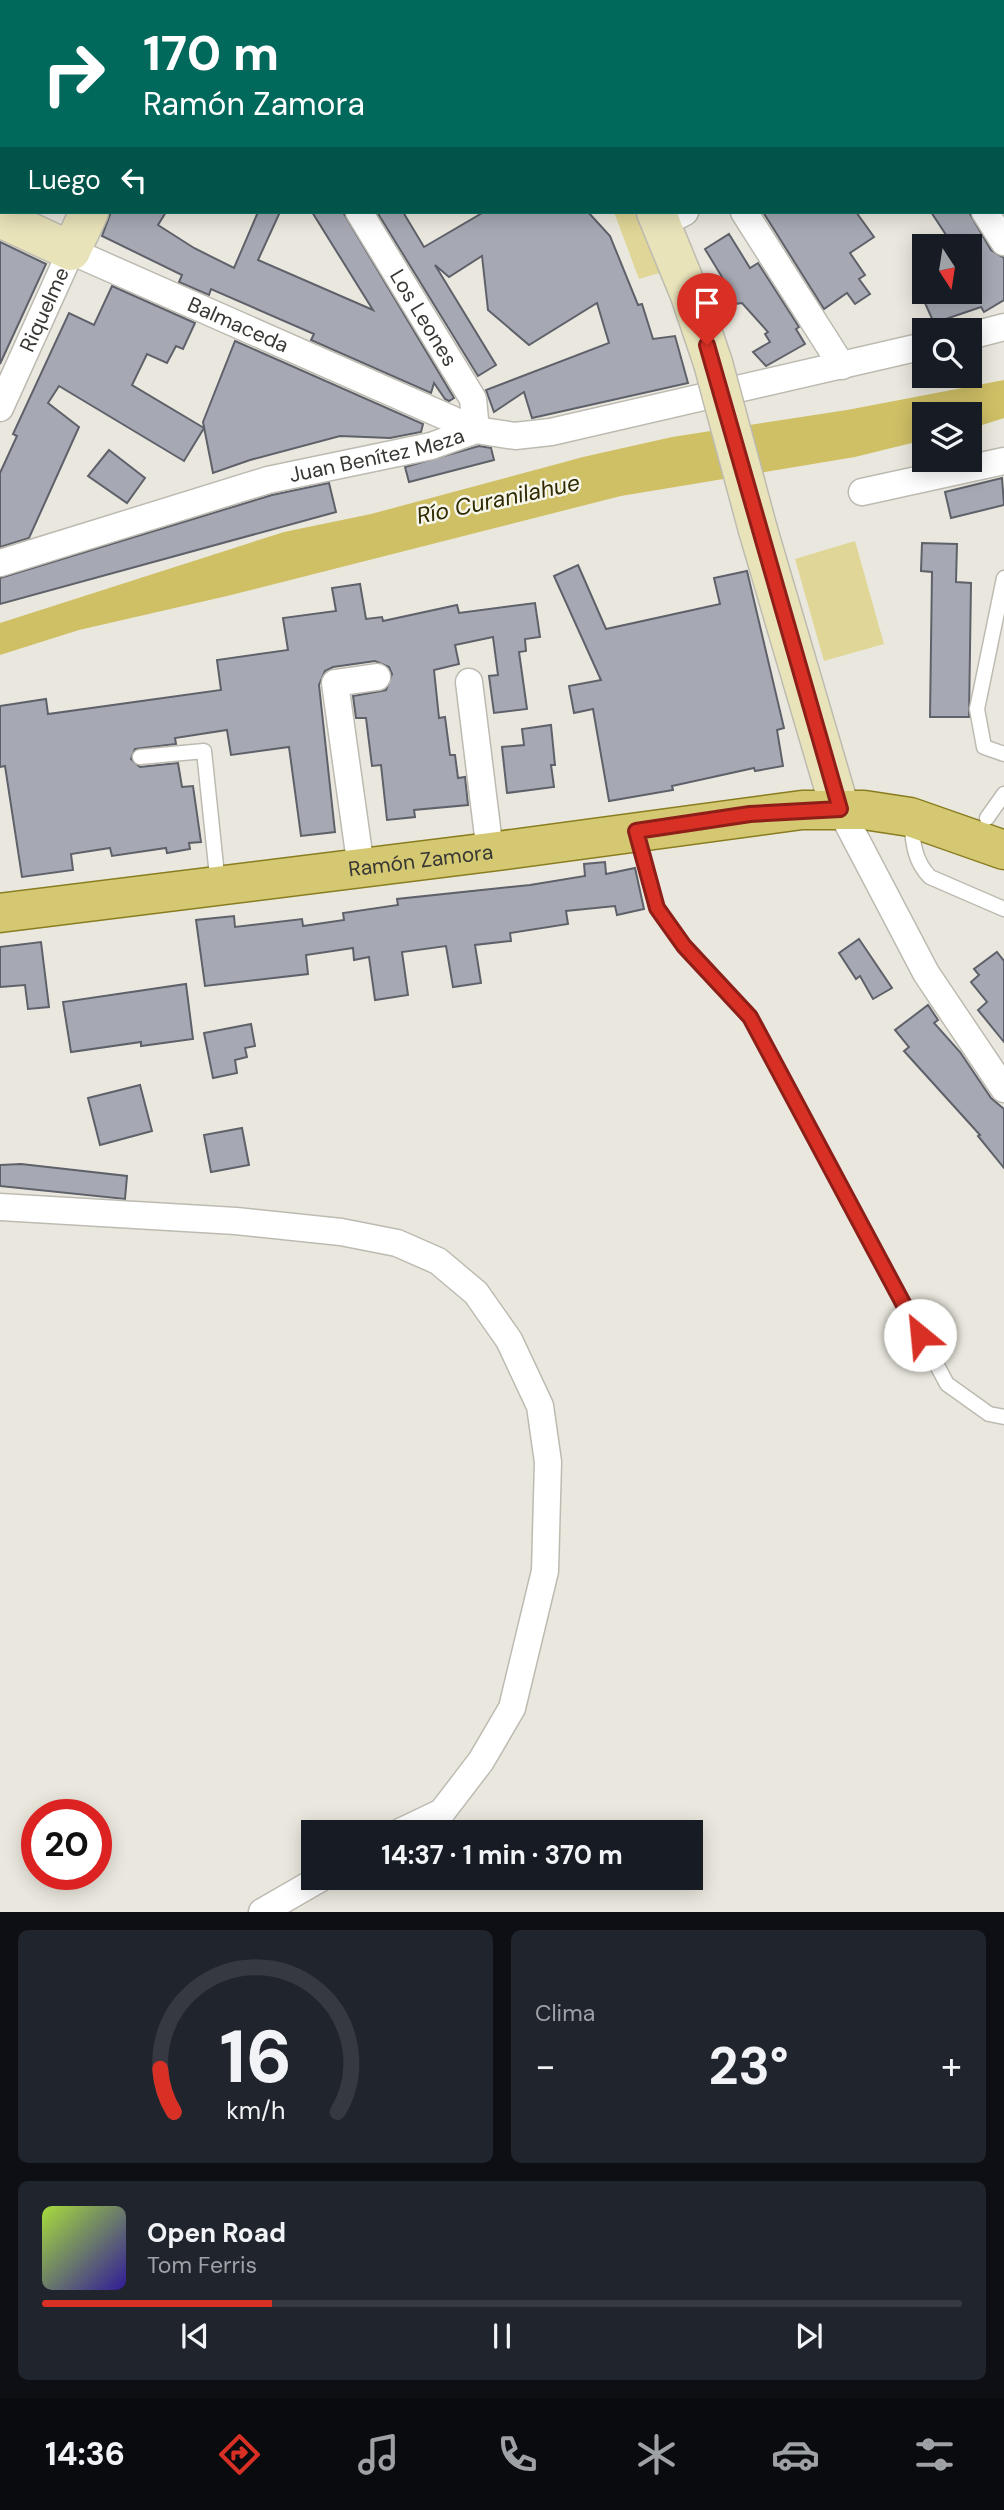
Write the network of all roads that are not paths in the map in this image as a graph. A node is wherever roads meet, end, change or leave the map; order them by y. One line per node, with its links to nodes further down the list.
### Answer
1 (88, 214): 8 (main road, Riquelme)
2 (360, 214): 14 (street, Los Leones)
3 (745, 214): 12 (street)
4 (986, 214): 7 (street)
5 (668, 216): 24 (main road, bridge)
6 (0, 218): 8 (main road, Balmaceda)
7 (1004, 242)
8 (71, 251): 13 (street, Riquelme); 14 (street, Balmaceda)
9 (1004, 327): 10 (street)
10 (982, 333)
11 (912, 349): 12 (street, Juan Benítez Meza)
12 (842, 366): 14 (street, Juan Benítez Meza)
13 (0, 408)
14 (476, 430): 17 (street, Juan Benítez Meza)
15 (1004, 461): 16 (street)
16 (862, 492)
17 (0, 563)
18 (1004, 578): 21 (lane)
19 (377, 677): 29 (street)
20 (469, 682): 28 (street)
21 (1004, 754)
22 (140, 757): 30 (lane)
23 (1004, 794): 27 (lane)
24 (840, 809): 25 (main road, Ramón Zamora); 26 (main road, Ramón Zamora); 33 (street)
25 (910, 817): 27 (main road, Ramón Zamora); 31 (lane)
26 (636, 831): 28 (main road, Ramón Zamora); 35 (lane)
27 (996, 834)
28 (490, 852): 29 (main road, Ramón Zamora)
29 (361, 868): 30 (main road, Ramón Zamora)
30 (218, 886): 32 (main road, Ramón Zamora)
31 (1004, 909)
32 (0, 913)
33 (1004, 1089)
34 (0, 1207): 36 (street)
35 (1004, 1417)
36 (425, 1820)
37 (301, 1890): 38 (street)
38 (262, 1912)

